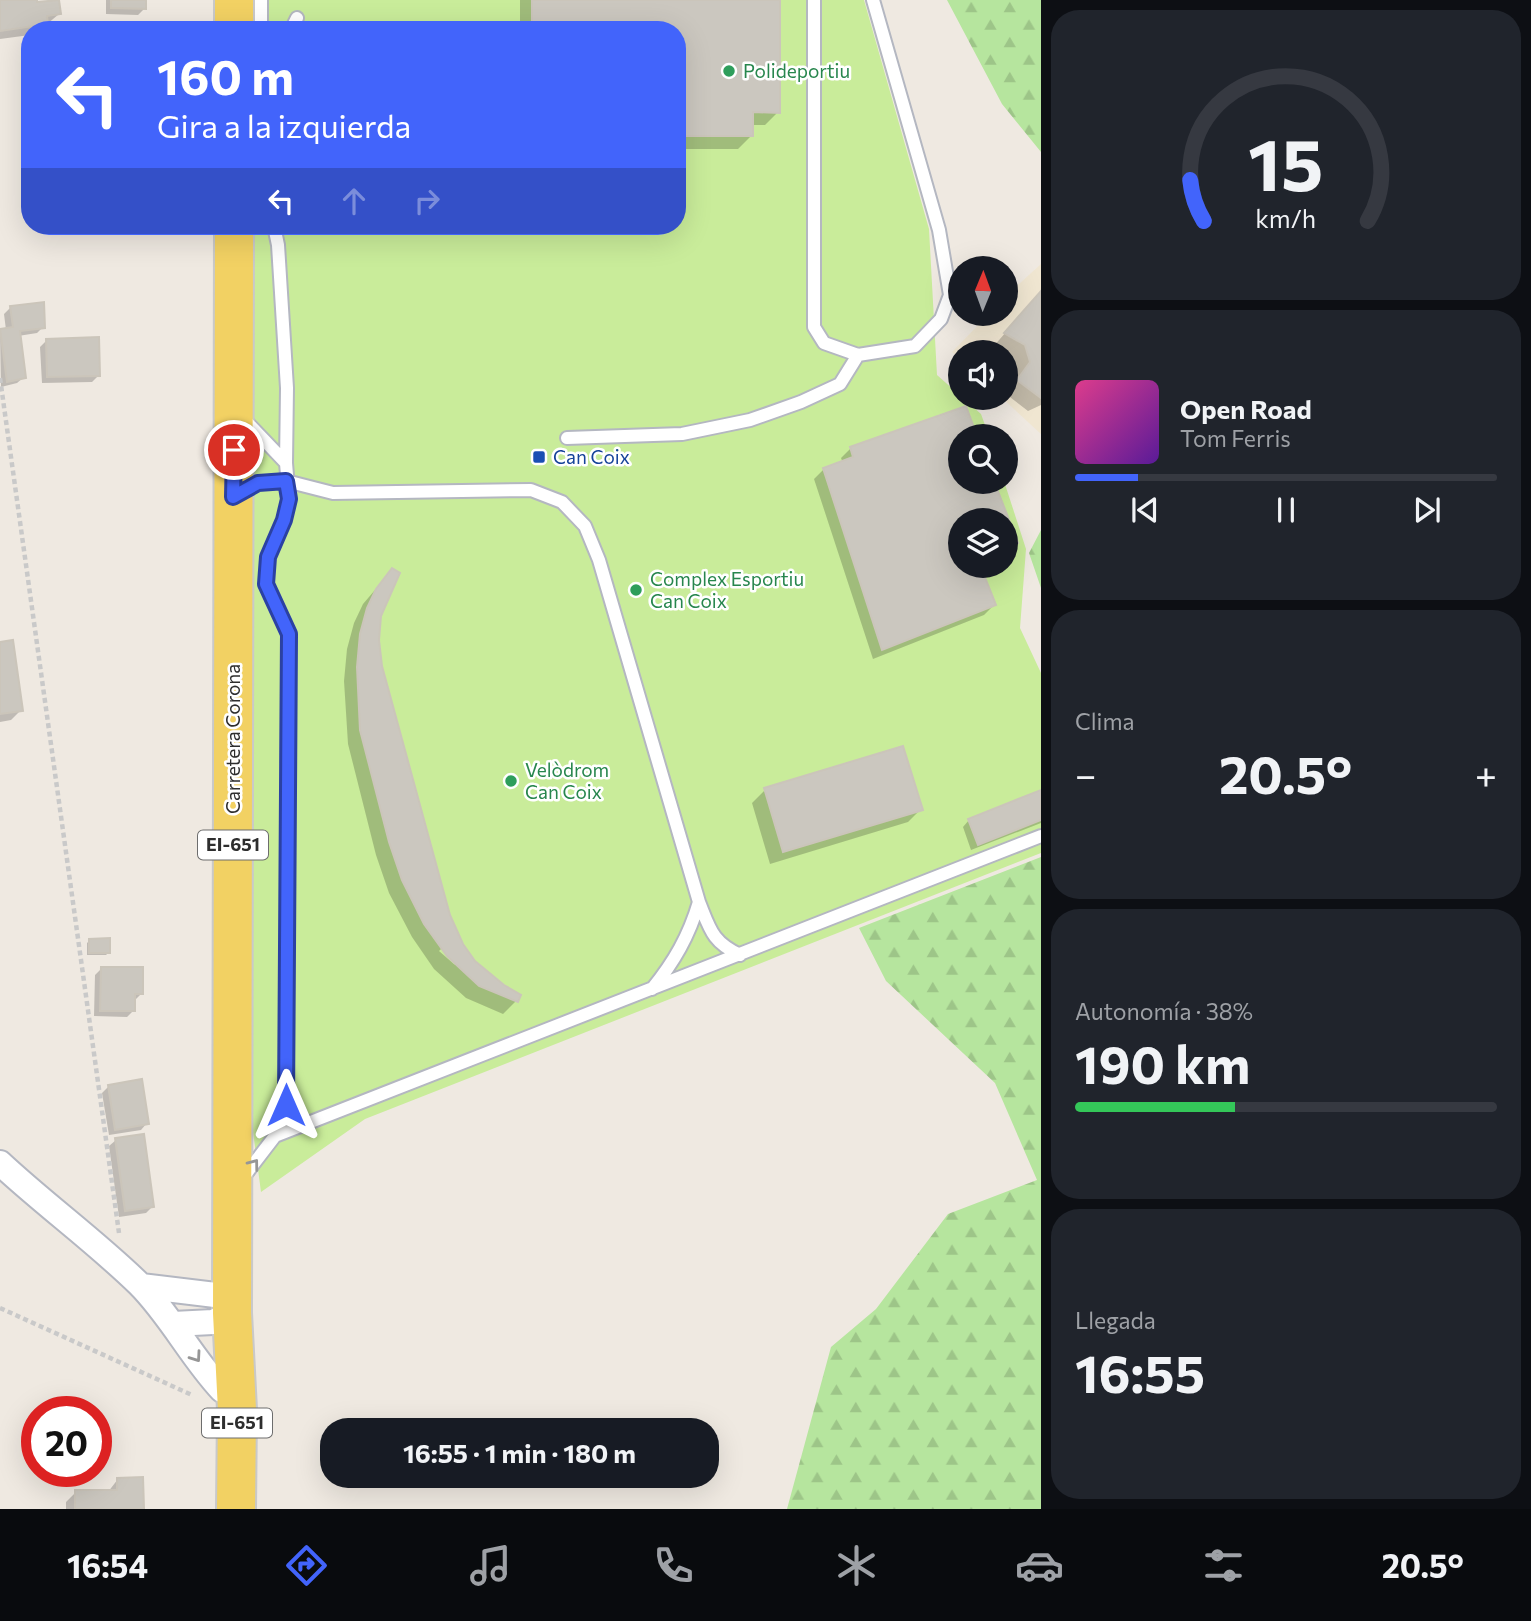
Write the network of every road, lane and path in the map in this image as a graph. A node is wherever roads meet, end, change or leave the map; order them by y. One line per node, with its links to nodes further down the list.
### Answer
1 (234, 0): 5 (main road)
2 (261, 0): 6 (lane)
3 (814, 0): 9 (lane)
4 (873, 0): 9 (lane)
5 (234, 21)
6 (261, 21)
7 (234, 235): 11 (main road, Carretera Corona / EI-651)
8 (276, 235): 13 (lane)
9 (859, 355): 12 (lane)
10 (0, 378): 23 (path)
11 (234, 404): 13 (lane); 15 (main road, Carretera Corona / EI-651)
12 (567, 438)
13 (286, 463): 14 (lane)
14 (286, 481): 15 (lane); 17 (lane); 20 (lane)
15 (233, 497): 22 (main road, Carretera Corona / EI-651)
16 (1041, 836): 18 (lane)
17 (699, 902): 18 (lane); 19 (lane)
18 (740, 955): 19 (lane)
19 (652, 989): 20 (lane)
20 (275, 1136): 22 (lane, one-way to 20)
21 (0, 1163): 23 (street)
22 (232, 1193): 25 (main road, Carretera Corona / EI-651)
23 (132, 1278): 25 (street); 26 (street)
24 (0, 1308): 27 (path)
25 (232, 1315): 26 (street); 27 (main road, Carretera Corona / EI-651); 29 (main road, Carretera Corona / EI-651)
26 (173, 1324): 27 (street, one-way to 27)
27 (222, 1399): 28 (main road, Carretera Corona / EI-651)
28 (217, 1509)
29 (236, 1509)

